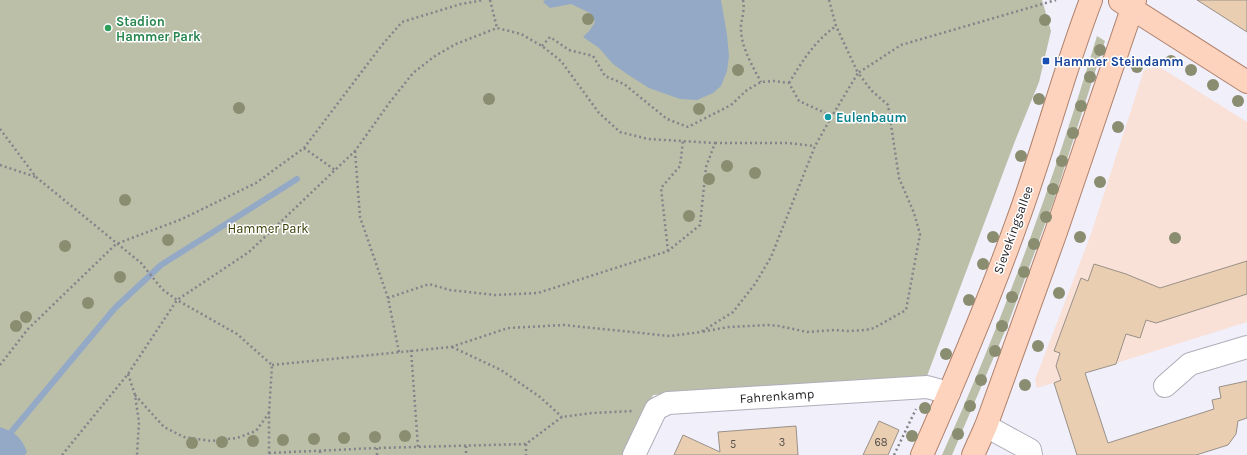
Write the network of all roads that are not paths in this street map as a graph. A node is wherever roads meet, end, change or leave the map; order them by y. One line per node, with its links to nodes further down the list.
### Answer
1 (1091, 0): 6 (main road, Sievekingsallee)
2 (1129, 3): 3 (main road); 7 (main road)
3 (1247, 82)
4 (1247, 346): 5 (street)
5 (1165, 386)
6 (949, 393): 8 (street, Fahrenkamp); 9 (main road, Sievekingsallee)
7 (986, 426): 10 (main road); 11 (street)
8 (634, 455)
9 (922, 455)
10 (973, 455)
11 (1031, 455)

